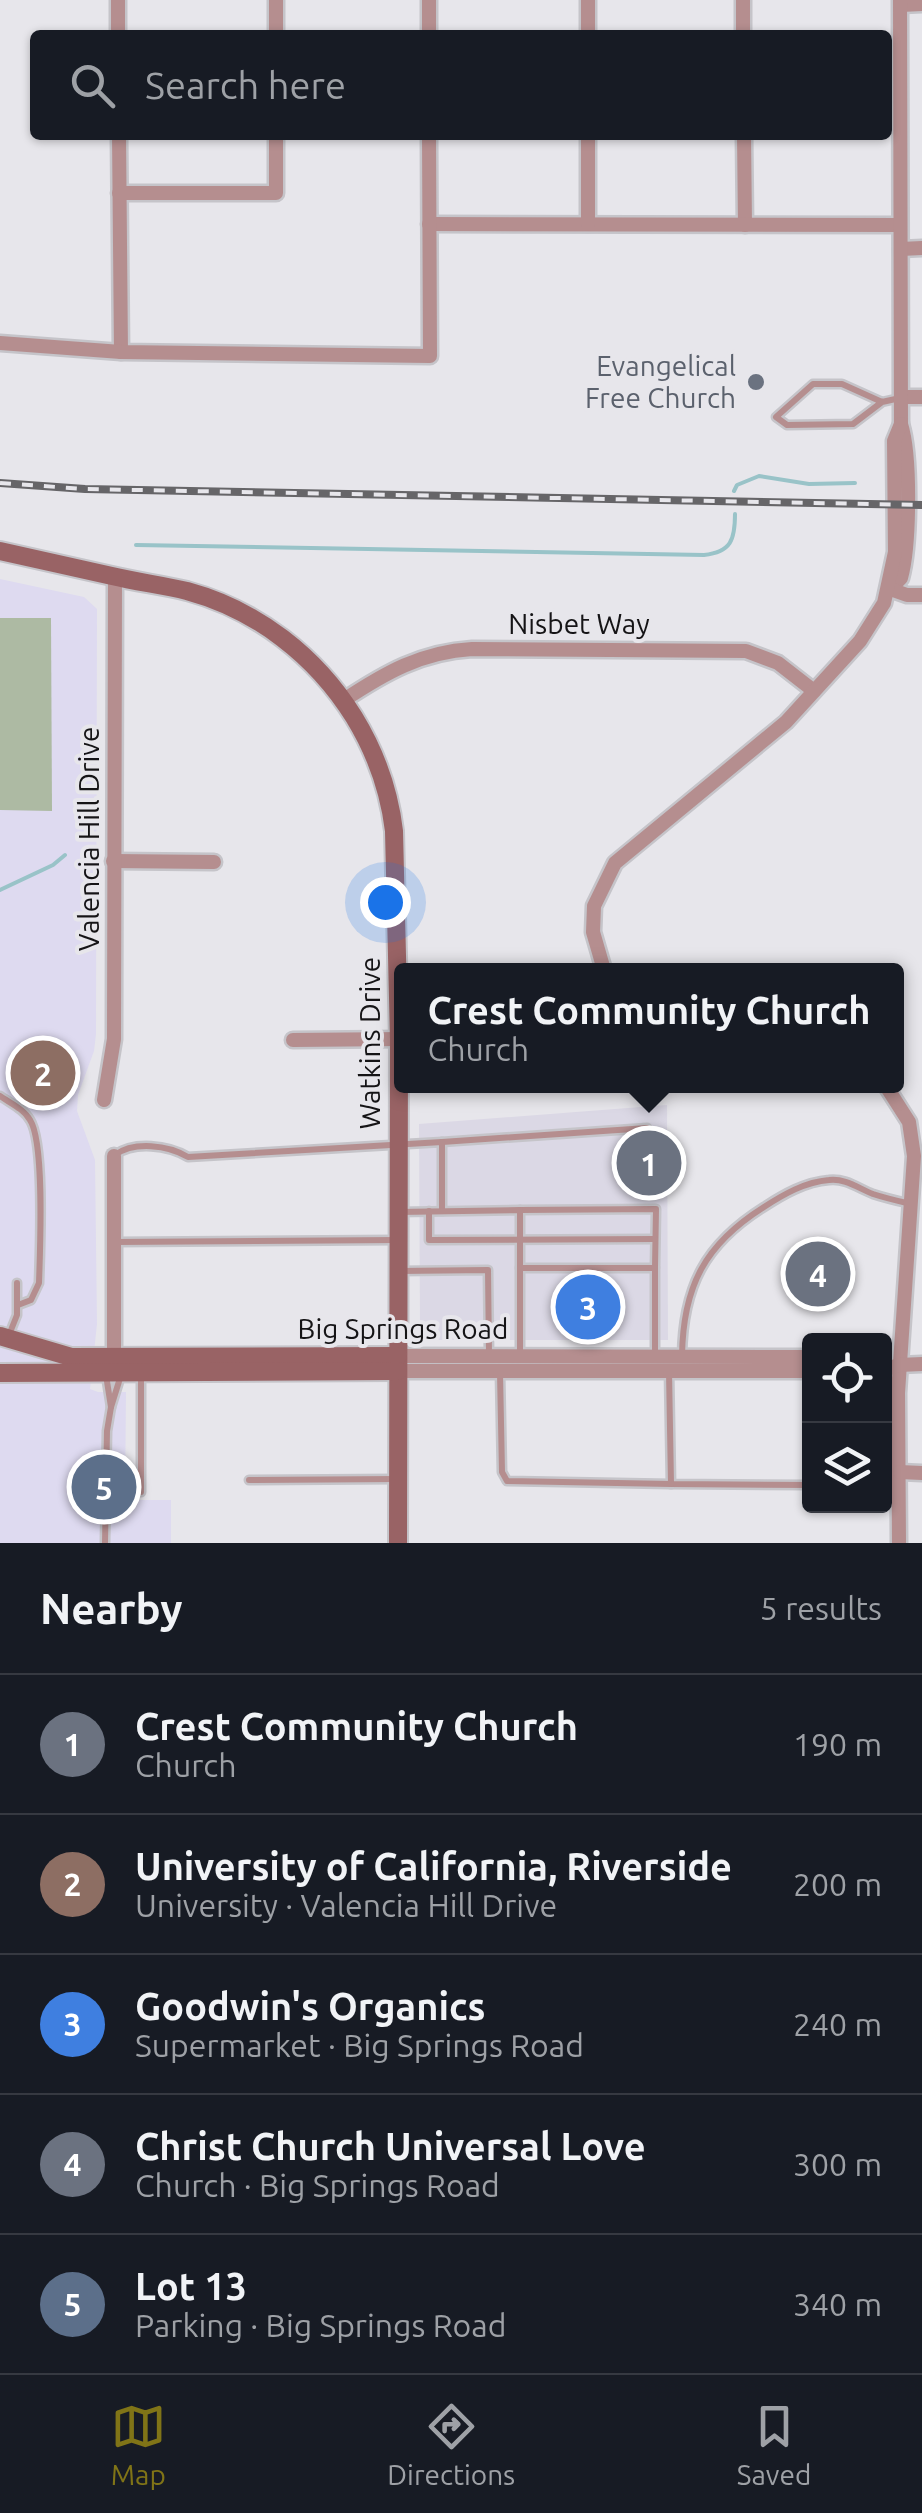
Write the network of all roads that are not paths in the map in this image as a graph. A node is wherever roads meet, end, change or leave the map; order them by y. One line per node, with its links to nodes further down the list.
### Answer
1 (118, 0): 8 (street)
2 (276, 0): 9 (street)
3 (429, 0): 10 (street)
4 (588, 0): 11 (street)
5 (743, 0): 12 (street)
6 (900, 2): 7 (street); 22 (street)
7 (922, 4)
8 (118, 30)
9 (276, 30)
10 (429, 30)
11 (588, 30)
12 (743, 30)
13 (119, 140): 18 (street)
14 (276, 140): 18 (street)
15 (429, 140): 19 (street)
16 (588, 140): 20 (street)
17 (744, 140): 21 (street)
18 (119, 193): 26 (street)
19 (429, 224): 20 (street); 26 (street)
20 (588, 224): 21 (street)
21 (745, 225): 22 (street)
22 (900, 225): 23 (street)
23 (901, 248): 24 (street); 27 (street)
24 (922, 248)
25 (0, 344): 26 (street)
26 (120, 352)
27 (902, 398): 28 (street); 29 (lane); 32 (street)
28 (922, 398)
29 (882, 402): 29 (lane)
30 (0, 551): 31 (main road, Watkins Drive)
31 (115, 577): 35 (main road, Watkins Drive); 36 (street, Valencia Hill Drive)
32 (890, 589): 33 (street); 34 (street)
33 (922, 595)
34 (814, 691): 35 (street, Nisbet Way); 39 (street)
35 (344, 700): 38 (main road, Watkins Drive)
36 (113, 862): 37 (street); 45 (street, Valencia Hill Drive)
37 (214, 862)
38 (398, 963)
39 (602, 963)
40 (394, 1039): 41 (street)
41 (293, 1040)
42 (399, 1093): 48 (main road, Watkins Drive)
43 (892, 1093): 50 (street)
44 (0, 1096): 63 (lane)
45 (104, 1100)
46 (647, 1128): 47 (lane)
47 (442, 1142): 48 (lane); 52 (lane)
48 (399, 1143): 49 (lane); 53 (main road, Watkins Drive)
49 (114, 1156): 58 (street)
50 (912, 1204): 68 (lane); 72 (street)
51 (520, 1210): 52 (lane); 55 (lane); 56 (lane)
52 (442, 1211): 54 (lane)
53 (398, 1212): 54 (lane); 57 (main road, Watkins Drive)
54 (429, 1212): 55 (lane)
55 (520, 1239): 56 (lane); 59 (lane)
56 (656, 1239): 60 (lane)
57 (398, 1240): 58 (lane); 61 (main road, Watkins Drive)
58 (114, 1242): 73 (street)
59 (520, 1268): 60 (lane); 65 (lane)
60 (655, 1268): 67 (lane)
61 (398, 1271): 66 (lane); 70 (main road, Watkins Drive)
62 (17, 1283): 63 (lane)
63 (18, 1305): 64 (lane)
64 (4, 1337): 73 (main road, Big Springs Road)
65 (520, 1356): 66 (street, Big Springs Road); 67 (street, Big Springs Road)
66 (489, 1357): 70 (street, Big Springs Road)
67 (655, 1357): 68 (street, Big Springs Road)
68 (682, 1357): 69 (street, Big Springs Road)
69 (802, 1357)
70 (398, 1364): 73 (main road, Big Springs Road); 74 (street, Big Springs Road); 78 (main road, Big Springs Road); 82 (main road, Watkins Drive)
71 (922, 1364): 72 (street)
72 (892, 1368): 80 (street)
73 (114, 1369): 77 (main road, Big Springs Road); 78 (main road, Big Springs Road); 79 (lane); 79 (lane)
74 (500, 1371): 75 (street, Big Springs Road); 84 (lane)
75 (670, 1371): 76 (street, Big Springs Road); 84 (lane)
76 (802, 1371)
77 (0, 1374)
78 (141, 1374): 86 (lane)
79 (112, 1408): 87 (lane)
80 (900, 1472): 81 (street); 89 (street)
81 (922, 1473)
82 (398, 1479): 83 (lane); 88 (main road, Watkins Drive)
83 (248, 1480)
84 (671, 1484): 85 (lane)
85 (802, 1485)
86 (141, 1492)
87 (105, 1543)
88 (398, 1543)
89 (899, 1543)

